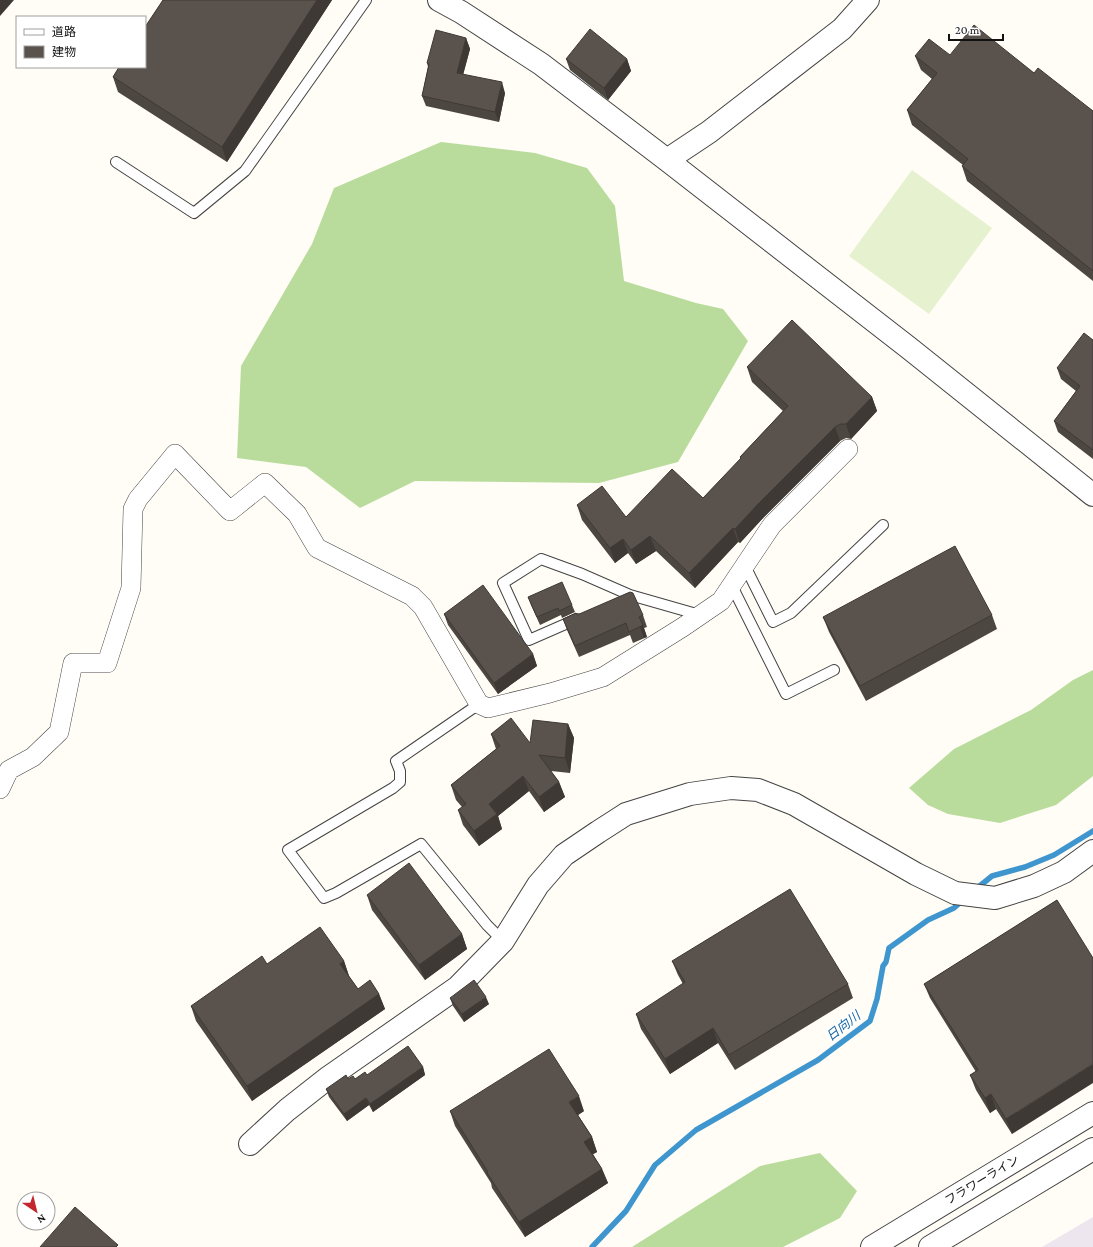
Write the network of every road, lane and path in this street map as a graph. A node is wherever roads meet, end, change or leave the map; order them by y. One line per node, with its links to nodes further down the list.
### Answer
1 (366, 0): 6 (lane)
2 (439, 0): 4 (street)
3 (868, 0): 5 (street)
4 (464, 6): 5 (street)
5 (667, 160): 8 (street)
6 (116, 162)
7 (848, 449): 10 (street)
8 (1093, 495)
9 (883, 525): 10 (lane)
10 (745, 566): 11 (street)
11 (732, 586): 15 (street); 16 (lane)
12 (630, 595): 13 (lane); 14 (lane); 15 (lane)
13 (616, 602)
14 (587, 614)
15 (700, 615): 17 (street)
16 (834, 670)
17 (479, 704): 18 (street); 20 (lane)
18 (0, 789)
19 (1093, 851): 20 (street)
20 (504, 941): 22 (street)
21 (1093, 1113): 24 (street, フラワーライン)
22 (250, 1144)
23 (1093, 1149): 25 (street)
24 (872, 1247)
25 (930, 1247)

